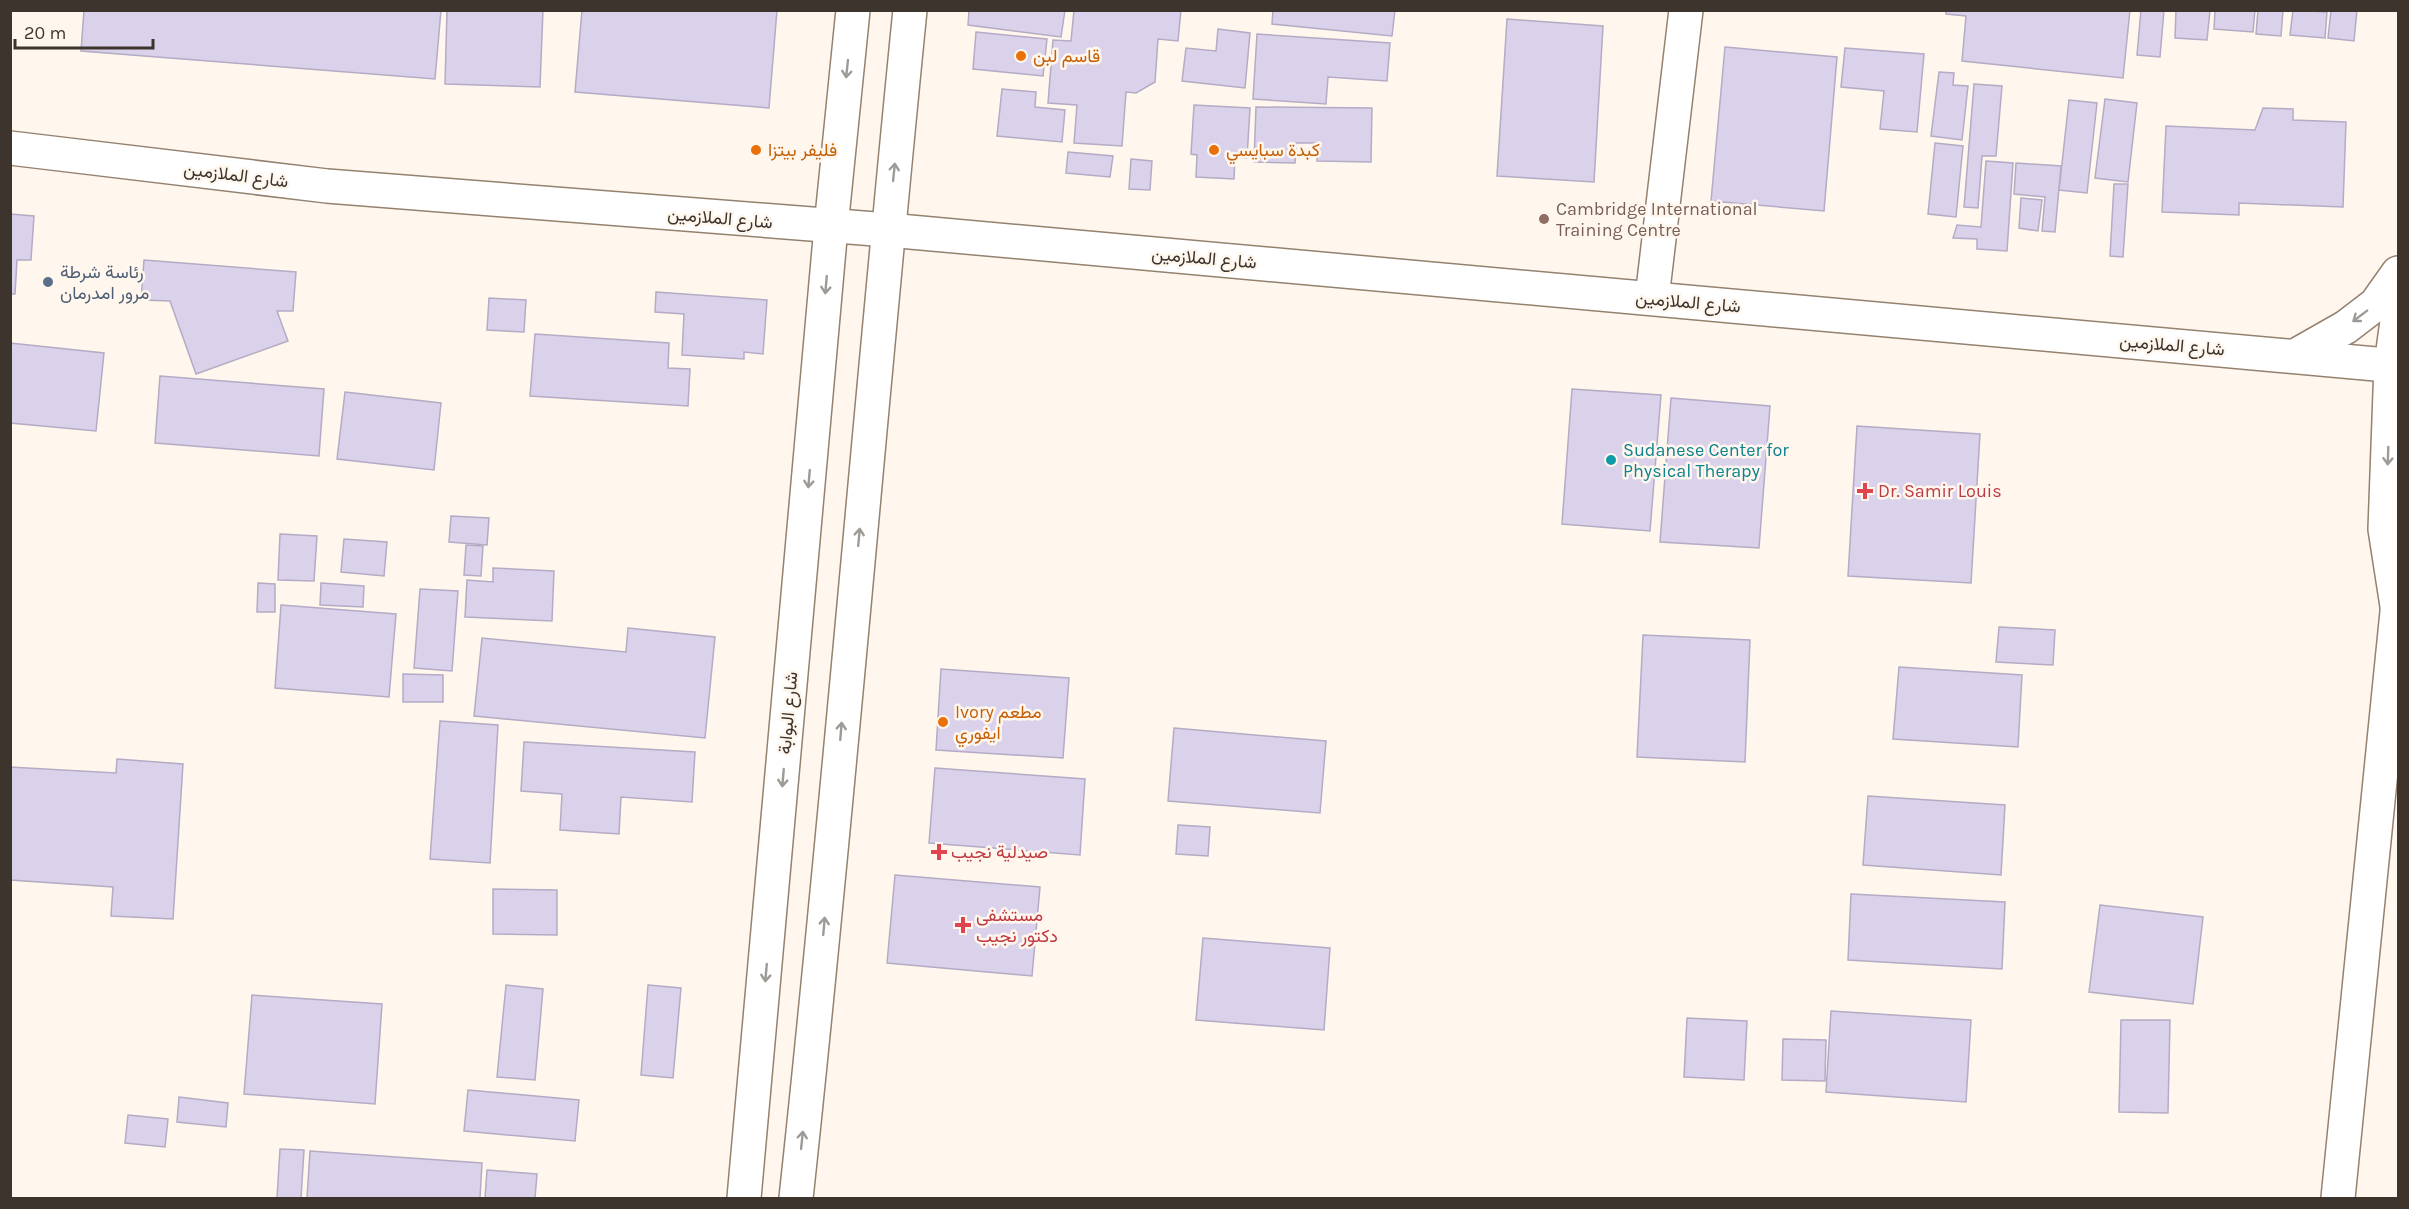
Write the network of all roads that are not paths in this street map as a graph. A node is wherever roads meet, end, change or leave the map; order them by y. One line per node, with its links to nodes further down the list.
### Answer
1 (853, 10): 5 (street, شارع البوابة, one-way to 5)
2 (910, 10): 6 (street, one-way to 2)
3 (1686, 10): 8 (street)
4 (10, 148): 5 (street, شارع الملازمين)
5 (831, 227): 6 (street, شارع الملازمين); 13 (street, شارع البوابة, one-way to 13)
6 (888, 230): 8 (street, شارع الملازمين); 14 (street, one-way to 6)
7 (2398, 273): 10 (street, one-way to 10)
8 (1652, 298): 10 (street, شارع الملازمين)
9 (2398, 314): 11 (street)
10 (2295, 356): 11 (street, شارع الملازمين)
11 (2395, 366): 12 (street, one-way to 12)
12 (2398, 604): 15 (street)
13 (744, 1198)
14 (796, 1198)
15 (2338, 1198)

